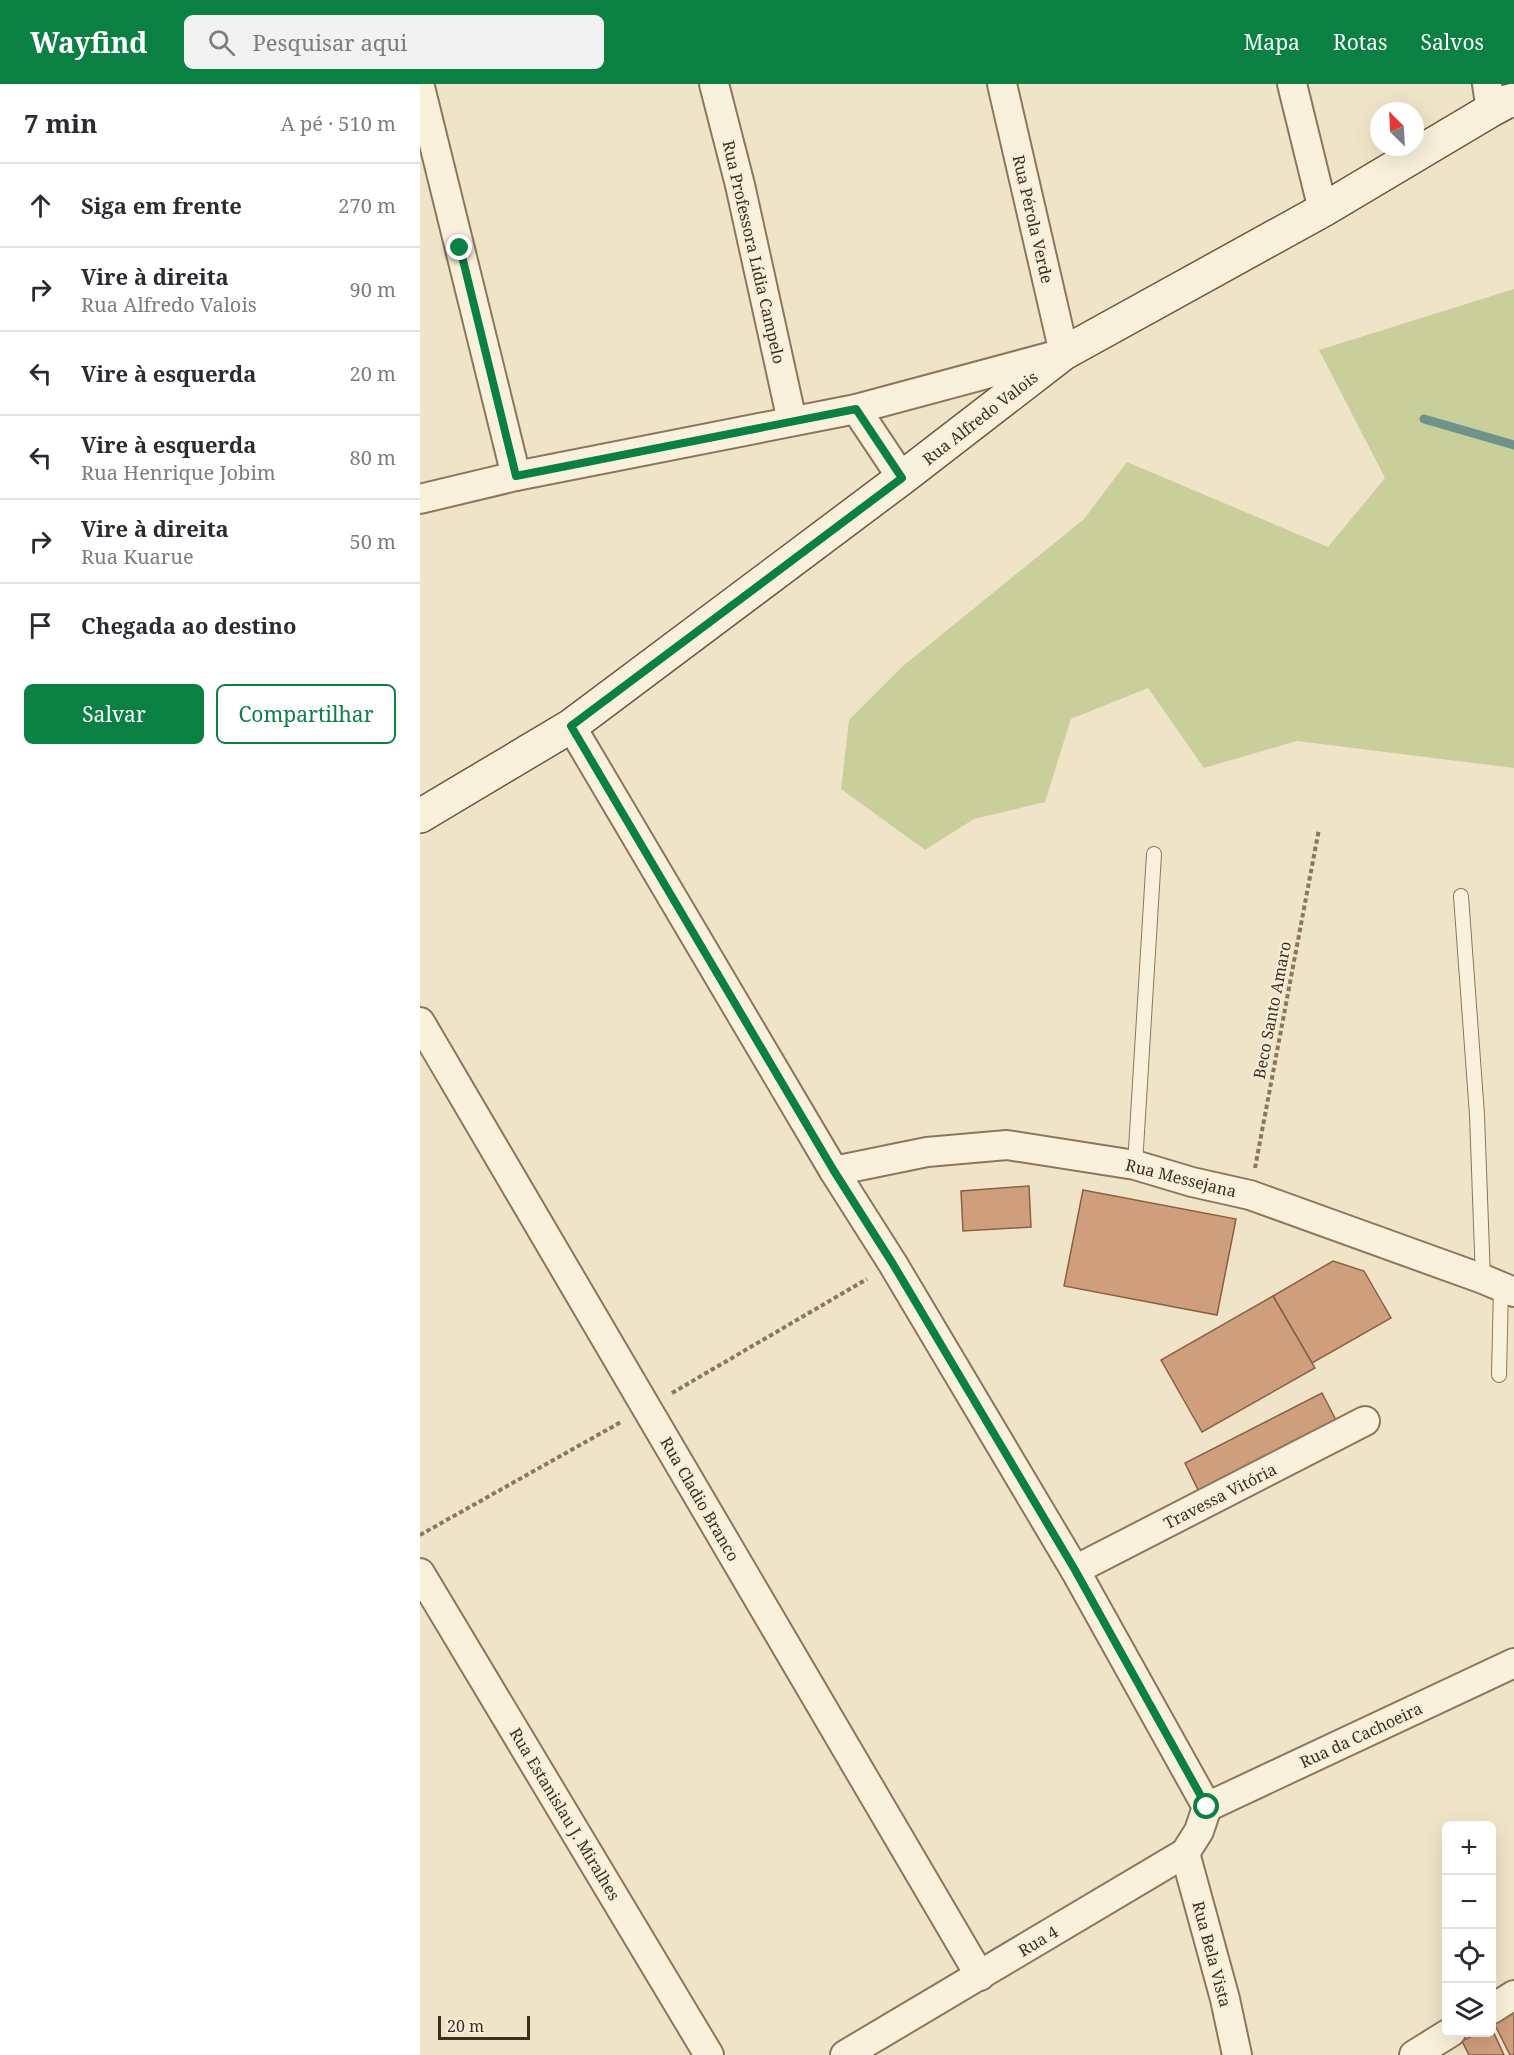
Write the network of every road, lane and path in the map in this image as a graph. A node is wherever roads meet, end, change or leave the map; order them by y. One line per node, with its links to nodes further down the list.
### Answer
1 (714, 84): 9 (street, Rua Professora Lídia Campelo)
2 (1002, 84): 7 (street, Rua Pérola Verde)
3 (1292, 84): 6 (street)
4 (420, 87): 10 (street)
5 (1503, 96): 6 (street, Rua Alfredo Valois)
6 (1323, 210): 7 (street, Rua Alfredo Valois)
7 (1064, 353): 8 (street); 11 (street, Rua Alfredo Valois)
8 (856, 409): 9 (street); 11 (street)
9 (792, 421): 10 (street)
10 (516, 476): 12 (street)
11 (902, 478): 13 (street, Rua Alfredo Valois)
12 (420, 499)
13 (571, 726): 14 (street, Rua Alfredo Valois); 20 (street)
14 (420, 816)
15 (1319, 829): 21 (path, Beco Santo Amaro)
16 (1154, 854): 19 (lane)
17 (1461, 896): 22 (lane)
18 (420, 1022): 30 (street, Rua Cladio Branco)
19 (1135, 1165): 20 (street, Rua Messejana); 21 (street, Rua Messejana)
20 (834, 1171): 25 (street)
21 (1250, 1195): 22 (street, Rua Messejana)
22 (1500, 1286): 23 (lane)
23 (1499, 1374)
24 (1365, 1421): 25 (street, Travessa Vitória)
25 (1075, 1570): 28 (street)
26 (420, 1573): 34 (street, Rua Estanislau J. Miralhes)
27 (1514, 1663): 28 (street, Rua da Cachoeira)
28 (1207, 1807): 29 (street, Rua 4)
29 (1185, 1853): 30 (street, Rua 4); 36 (street, Rua Bela Vista)
30 (980, 1976): 35 (street, Rua 4)
31 (1514, 1995): 32 (street)
32 (1496, 2006)
33 (1444, 2037): 37 (street)
34 (709, 2055)
35 (845, 2055)
36 (1237, 2055)
37 (1414, 2055)

